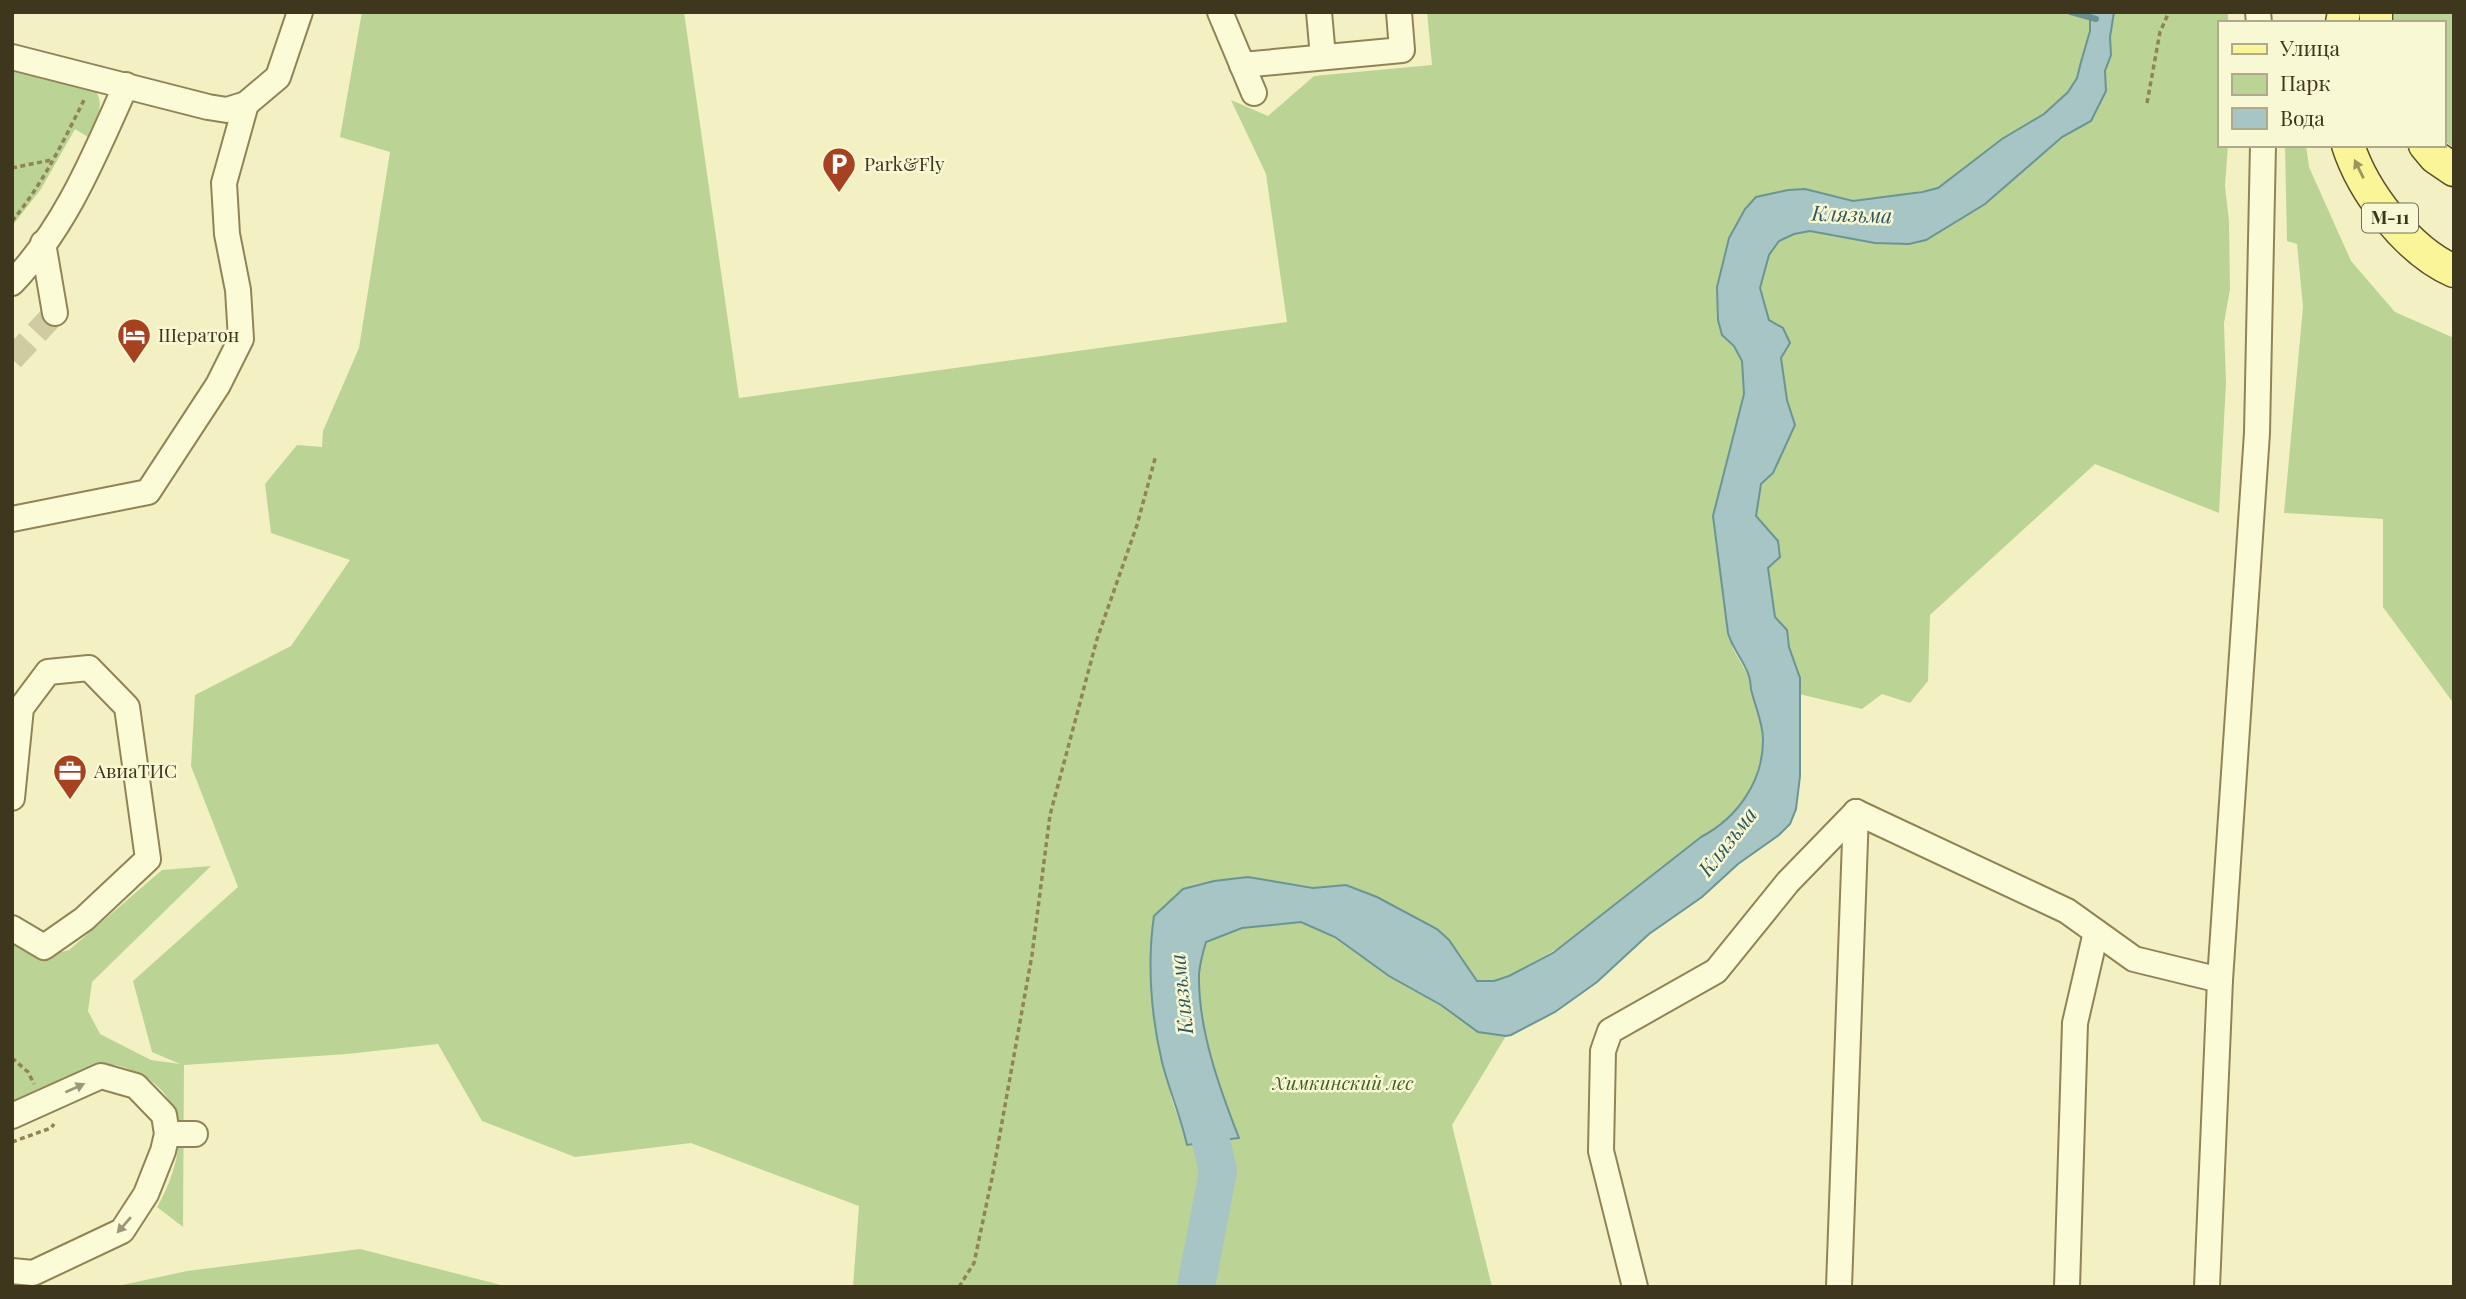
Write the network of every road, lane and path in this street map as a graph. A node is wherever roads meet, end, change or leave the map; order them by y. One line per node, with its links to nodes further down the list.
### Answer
1 (300, 12): 13 (street)
2 (1220, 12): 8 (street)
3 (1319, 12): 7 (street)
4 (1399, 12): 7 (street)
5 (2169, 12): 12 (path)
6 (12, 57): 9 (street)
7 (1324, 57): 8 (street)
8 (1242, 65): 11 (street)
9 (95, 77): 10 (street); 17 (path)
10 (126, 85): 13 (street); 23 (street)
11 (1254, 93)
12 (2147, 103)
13 (246, 104): 28 (street)
14 (2263, 147): 33 (street)
15 (2349, 147): 24 (main road, М-11, one-way to 15)
16 (2427, 147): 19 (main road)
17 (52, 160): 18 (path); 21 (path)
18 (12, 168)
19 (2454, 170)
20 (12, 209): 21 (path)
21 (17, 215): 22 (path)
22 (12, 220)
23 (43, 243): 25 (street); 26 (street)
24 (2454, 271)
25 (12, 283)
26 (55, 313)
27 (1156, 455): 40 (path)
28 (12, 519)
29 (13, 782): 31 (street)
30 (1856, 812): 32 (street); 41 (street); 42 (street)
31 (12, 928)
32 (2096, 932): 33 (street); 43 (street)
33 (2220, 980): 44 (street)
34 (12, 1058): 35 (path)
35 (38, 1092)
36 (12, 1116): 37 (street, one-way to 37)
37 (167, 1134): 38 (street); 39 (street, one-way to 39)
38 (195, 1134)
39 (12, 1270)
40 (959, 1287)
41 (1635, 1287)
42 (1839, 1287)
43 (2067, 1287)
44 (2207, 1287)

